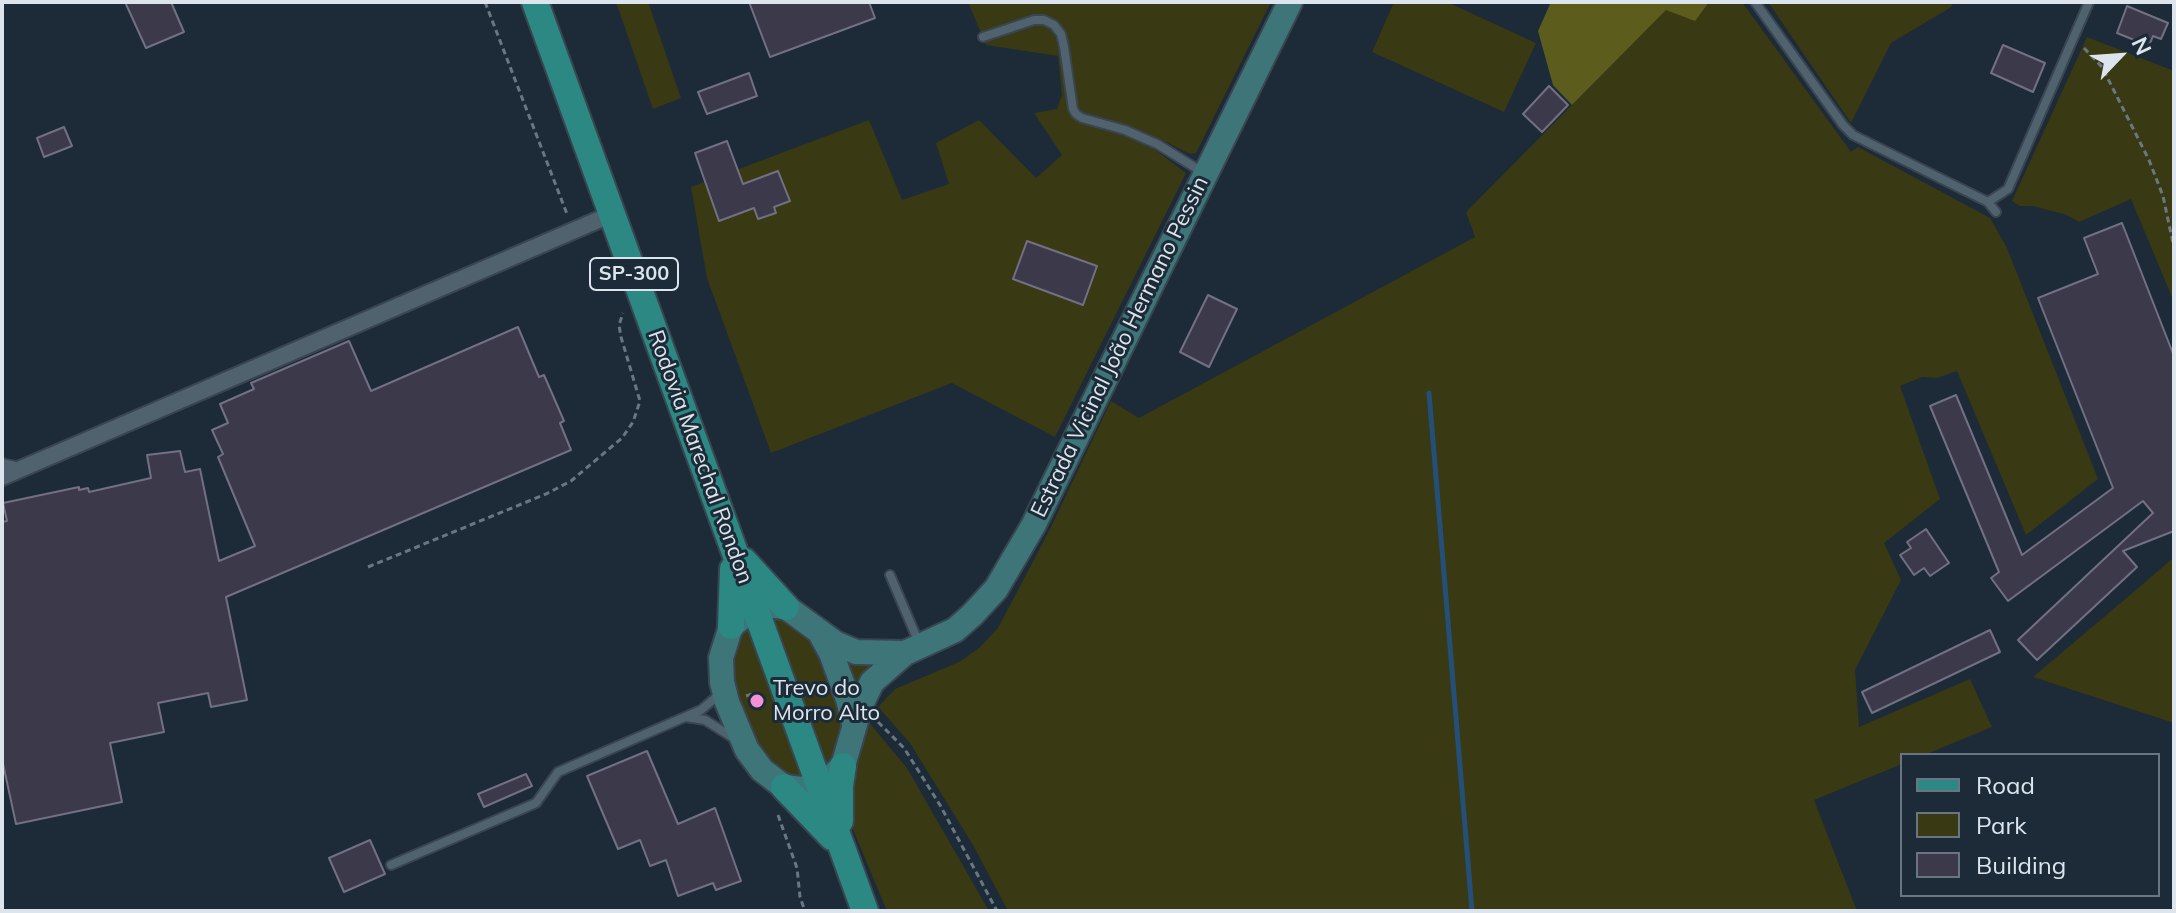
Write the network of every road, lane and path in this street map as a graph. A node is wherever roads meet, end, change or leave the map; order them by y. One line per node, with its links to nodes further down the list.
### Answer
1 (485, 2): 12 (path)
2 (535, 2): 11 (main road, Rodovia Marechal Rondon / SP-300)
3 (1290, 2): 8 (main road, Estrada Vicinal João Hermano Pessin)
4 (1755, 2): 9 (lane)
5 (2089, 2): 7 (lane)
6 (983, 37): 8 (lane)
7 (2074, 42): 9 (lane); 13 (path)
8 (1204, 173): 25 (main road, Estrada Vicinal João Hermano Pessin)
9 (1988, 202): 10 (lane)
10 (1996, 212)
11 (612, 214): 12 (street); 14 (main road, Rodovia Marechal Rondon / SP-300)
12 (573, 229): 16 (street)
13 (2174, 248)
14 (640, 291): 18 (main road, Rodovia Marechal Rondon / SP-300); 19 (path)
15 (2, 463): 16 (lane)
16 (24, 468): 17 (street)
17 (2, 477)
18 (732, 545): 21 (main road); 22 (main road, Rodovia Marechal Rondon / SP-300); 23 (main road)
19 (368, 567)
20 (890, 575): 25 (lane)
21 (786, 607): 22 (main road); 24 (main road, Estrada Vicinal João Hermano Pessin)
22 (755, 608): 23 (main road); 31 (main road, Rodovia Marechal Rondon / SP-300)
23 (731, 626): 26 (main road)
24 (819, 631): 25 (main road, Estrada Vicinal João Hermano Pessin); 27 (main road)
25 (913, 650): 27 (main road, Estrada Vicinal João Hermano Pessin)
26 (724, 690): 28 (lane); 29 (main road)
27 (857, 716): 30 (main road); 37 (path)
28 (685, 717): 29 (lane); 34 (lane)
29 (743, 743): 32 (main road)
30 (843, 766): 31 (main road); 33 (main road)
31 (819, 784): 32 (main road); 33 (main road, Rodovia Marechal Rondon / SP-300)
32 (781, 799): 33 (main road); 35 (path)
33 (842, 849): 36 (main road, Rodovia Marechal Rondon / SP-300)
34 (391, 865)
35 (805, 911)
36 (865, 911)
37 (997, 911)

